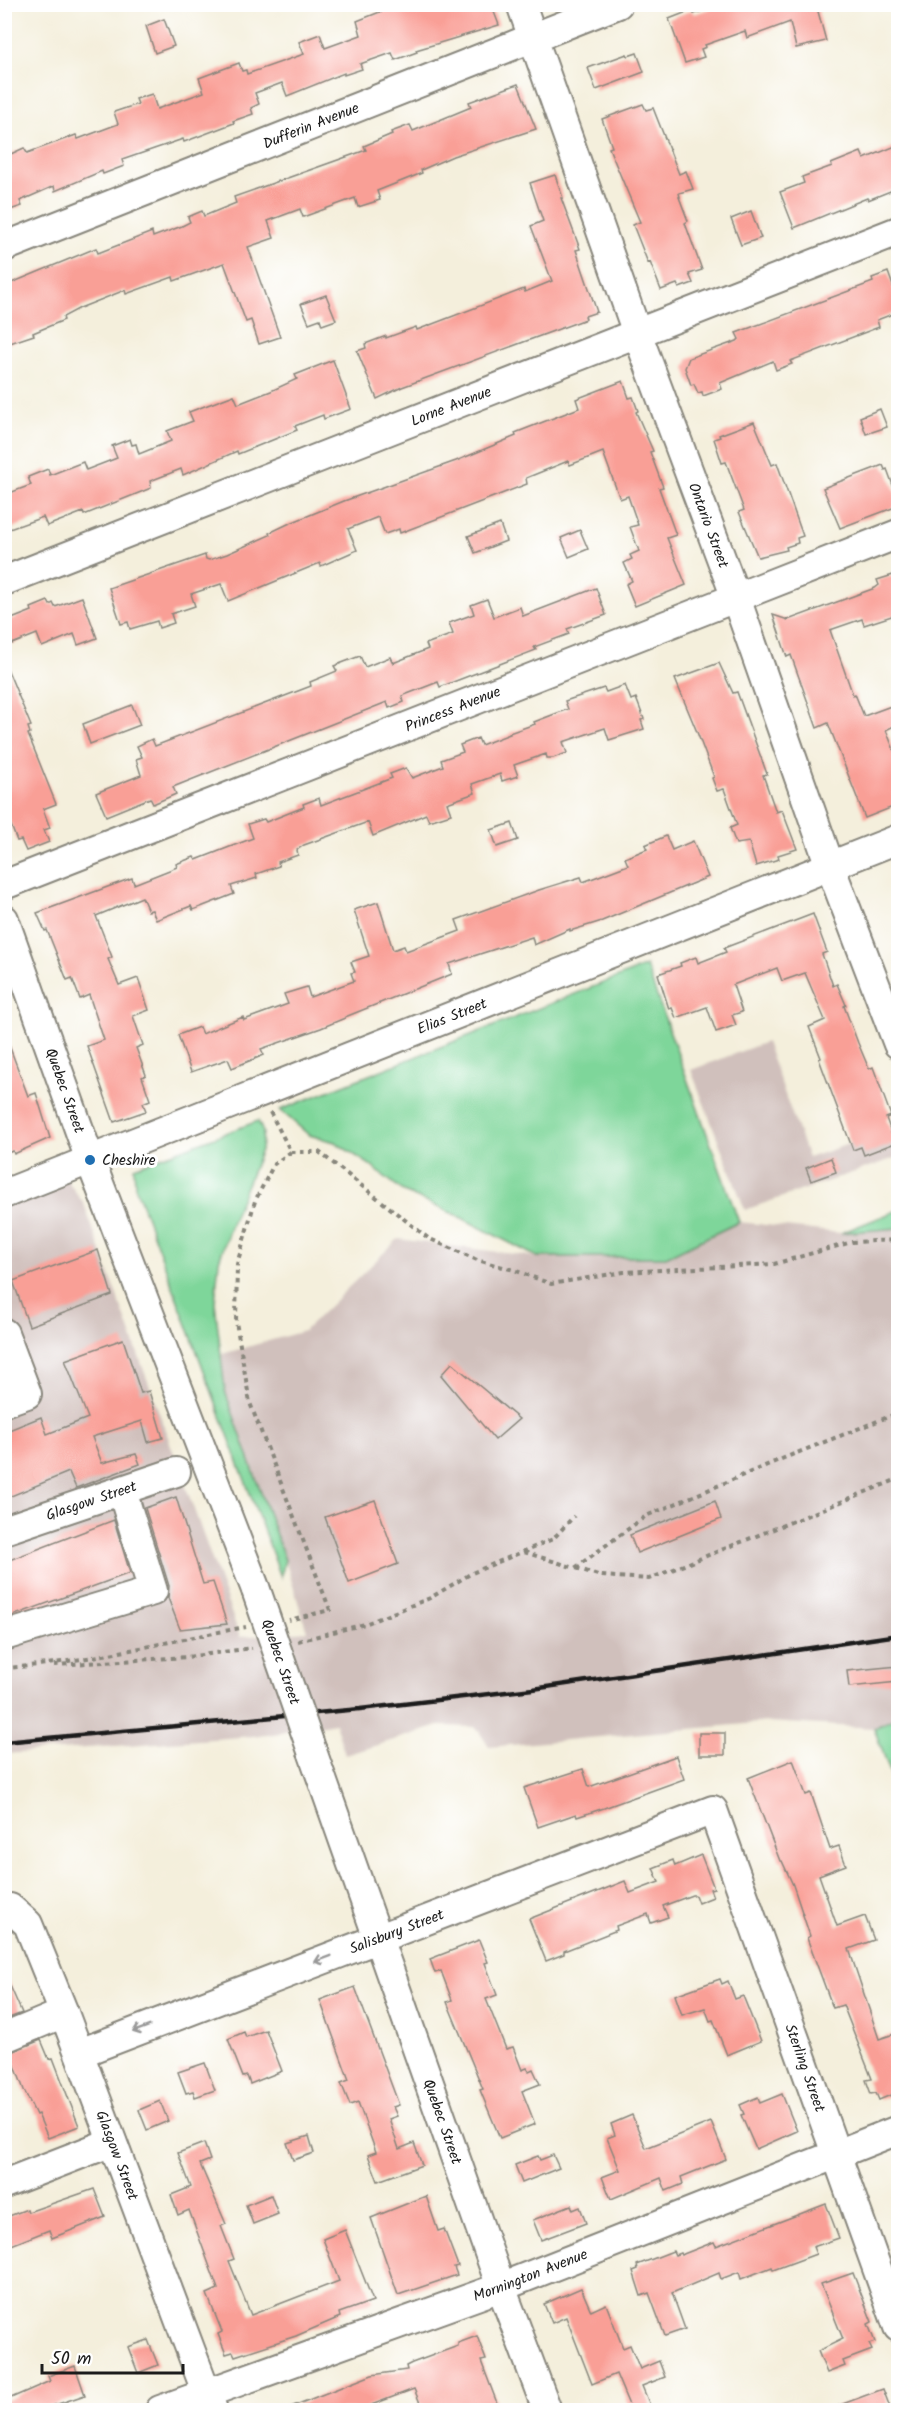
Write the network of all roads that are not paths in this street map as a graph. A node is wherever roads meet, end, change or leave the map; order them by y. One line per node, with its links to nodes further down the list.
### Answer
1 (521, 4): 3 (street, Ontario Street)
2 (618, 4): 3 (street, Dufferin Avenue)
3 (533, 38): 5 (street, Dufferin Avenue); 6 (street, Ontario Street)
4 (898, 231): 6 (street, Lorne Avenue)
5 (4, 247)
6 (638, 333): 8 (street, Lorne Avenue); 9 (street, Ontario Street)
7 (898, 534): 9 (street, Princess Avenue)
8 (4, 581)
9 (736, 598): 11 (street, Ontario Street); 12 (street, Princess Avenue)
10 (898, 838): 11 (street, Elias Street)
11 (830, 866): 14 (street, Ontario Street); 15 (street, Elias Street)
12 (4, 885)
13 (4, 919): 15 (street, Quebec Street)
14 (898, 1044)
15 (90, 1160): 16 (street, Elias Street); 25 (street, Quebec Street, bridge)
16 (4, 1194)
17 (4, 1333): 18 (street)
18 (4, 1402)
19 (176, 1472): 20 (street, Glasgow Street)
20 (122, 1491): 21 (street, Glasgow Street); 22 (street)
21 (4, 1530)
22 (4, 1636)
23 (714, 1810): 25 (street, Salisbury Street); 31 (street, Sterling Street)
24 (7, 1908): 26 (street, Glasgow Street)
25 (378, 1938): 28 (street, Salisbury Street, one-way to 28); 33 (street, Quebec Street)
26 (64, 2013): 27 (street); 28 (street, Glasgow Street)
27 (4, 2038)
28 (80, 2053): 30 (street, Glasgow Street)
29 (898, 2130): 31 (street, Mornington Avenue)
30 (112, 2142): 32 (street); 35 (street, Glasgow Street)
31 (836, 2155): 33 (street, Mornington Avenue); 34 (street, Sterling Street)
32 (4, 2184)
33 (501, 2287): 35 (street, Mornington Avenue); 37 (street, Quebec Street)
34 (898, 2327)
35 (210, 2402): 36 (street, Mornington Avenue)
36 (160, 2410)
37 (547, 2410)

